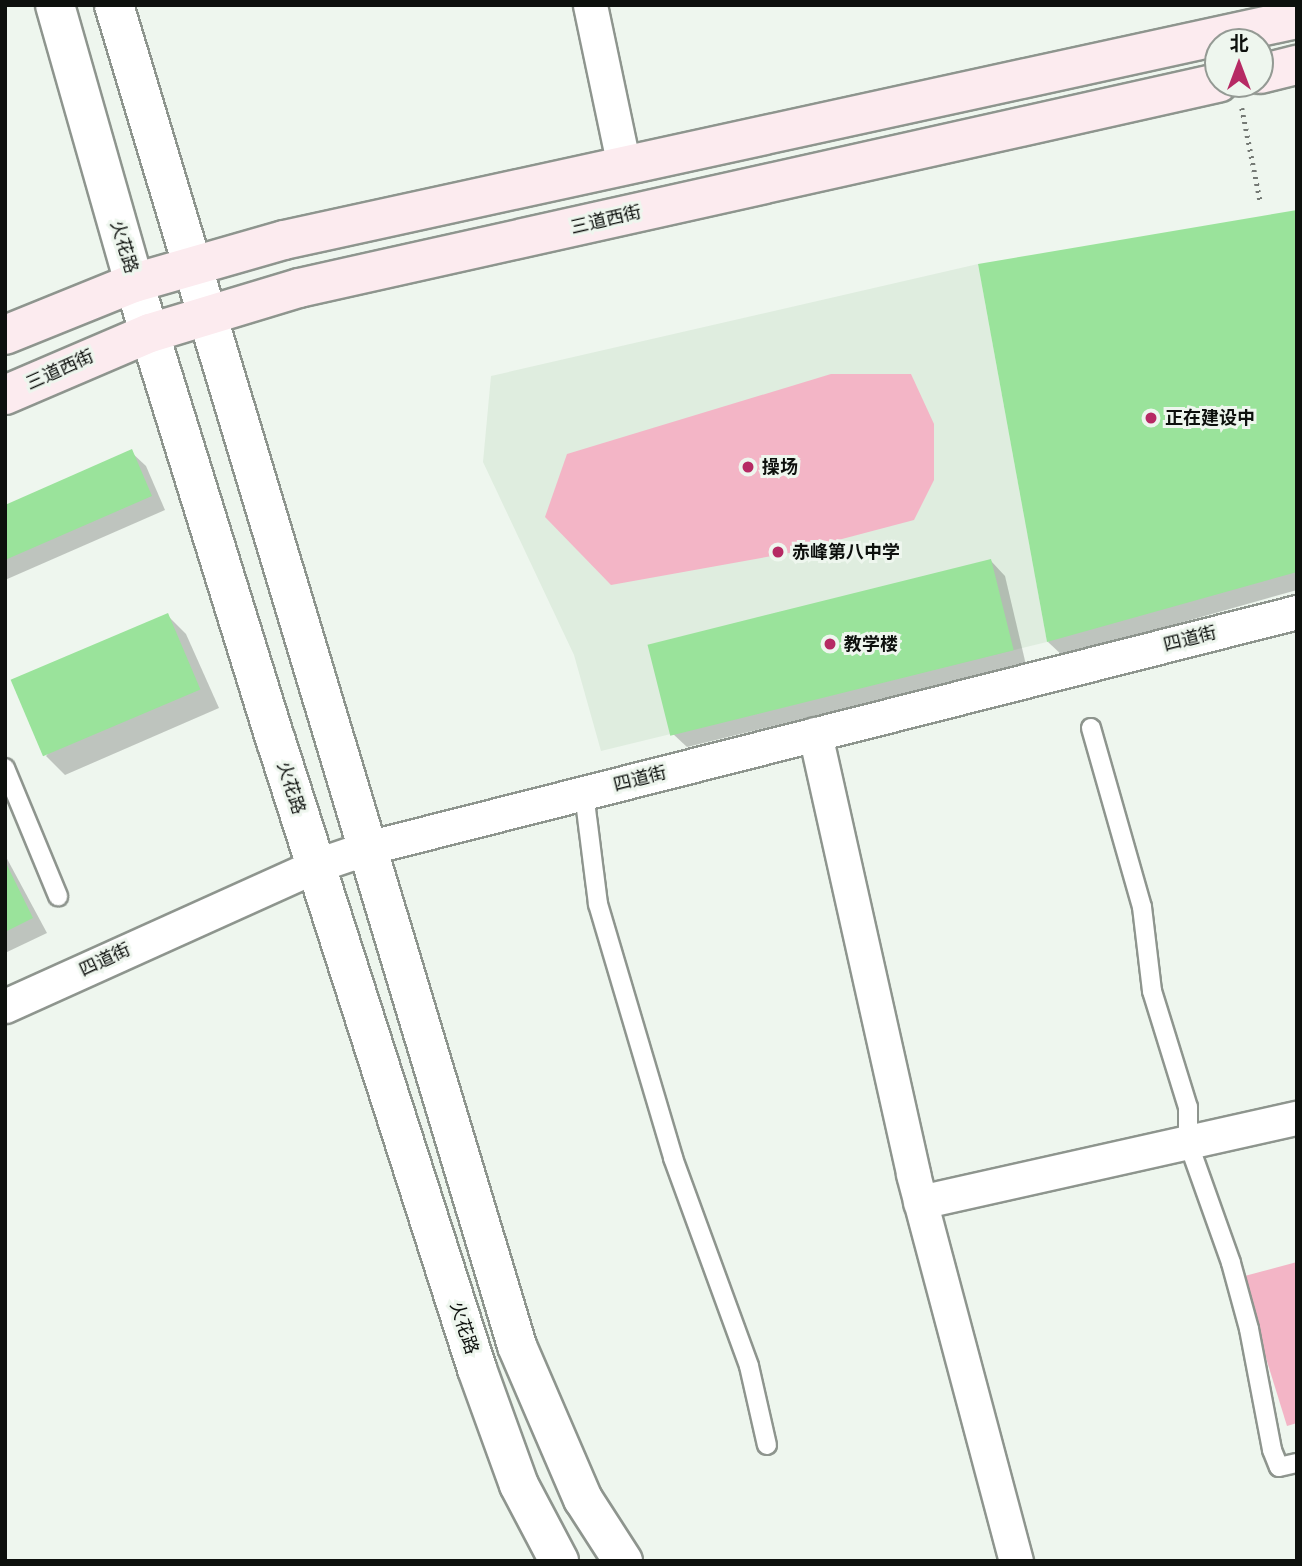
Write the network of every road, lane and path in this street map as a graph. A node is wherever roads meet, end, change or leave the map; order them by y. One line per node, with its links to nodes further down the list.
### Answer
1 (55, 5): 12 (street, 火花路)
2 (114, 5): 11 (street)
3 (590, 5): 9 (street)
4 (1297, 19): 9 (main road)
5 (1297, 65): 6 (main road)
6 (1274, 71)
7 (1216, 98): 13 (main road, 三道西街)
8 (1231, 98): 10 (path)
9 (624, 166): 11 (main road)
10 (1260, 200)
11 (189, 265): 12 (main road); 13 (street)
12 (134, 283): 14 (street, 火花路); 15 (main road)
13 (205, 314): 14 (main road, 三道西街); 22 (street)
14 (150, 333): 16 (main road, 三道西街); 23 (street, 火花路)
15 (5, 335)
16 (5, 395)
17 (1297, 612): 19 (street, 四道街)
18 (1091, 728): 27 (lane)
19 (815, 734): 21 (street, 四道街); 28 (street)
20 (5, 768): 24 (lane)
21 (584, 793): 22 (street, 四道街); 29 (lane)
22 (367, 848): 23 (street, 四道街); 32 (street)
23 (317, 864): 25 (street, 四道街); 31 (street, 火花路)
24 (58, 896)
25 (5, 1006)
26 (1297, 1118): 27 (street)
27 (1188, 1142): 28 (street); 30 (lane)
28 (920, 1202): 33 (street)
29 (767, 1445)
30 (1297, 1463)
31 (559, 1561)
32 (624, 1561)
33 (1016, 1561)

